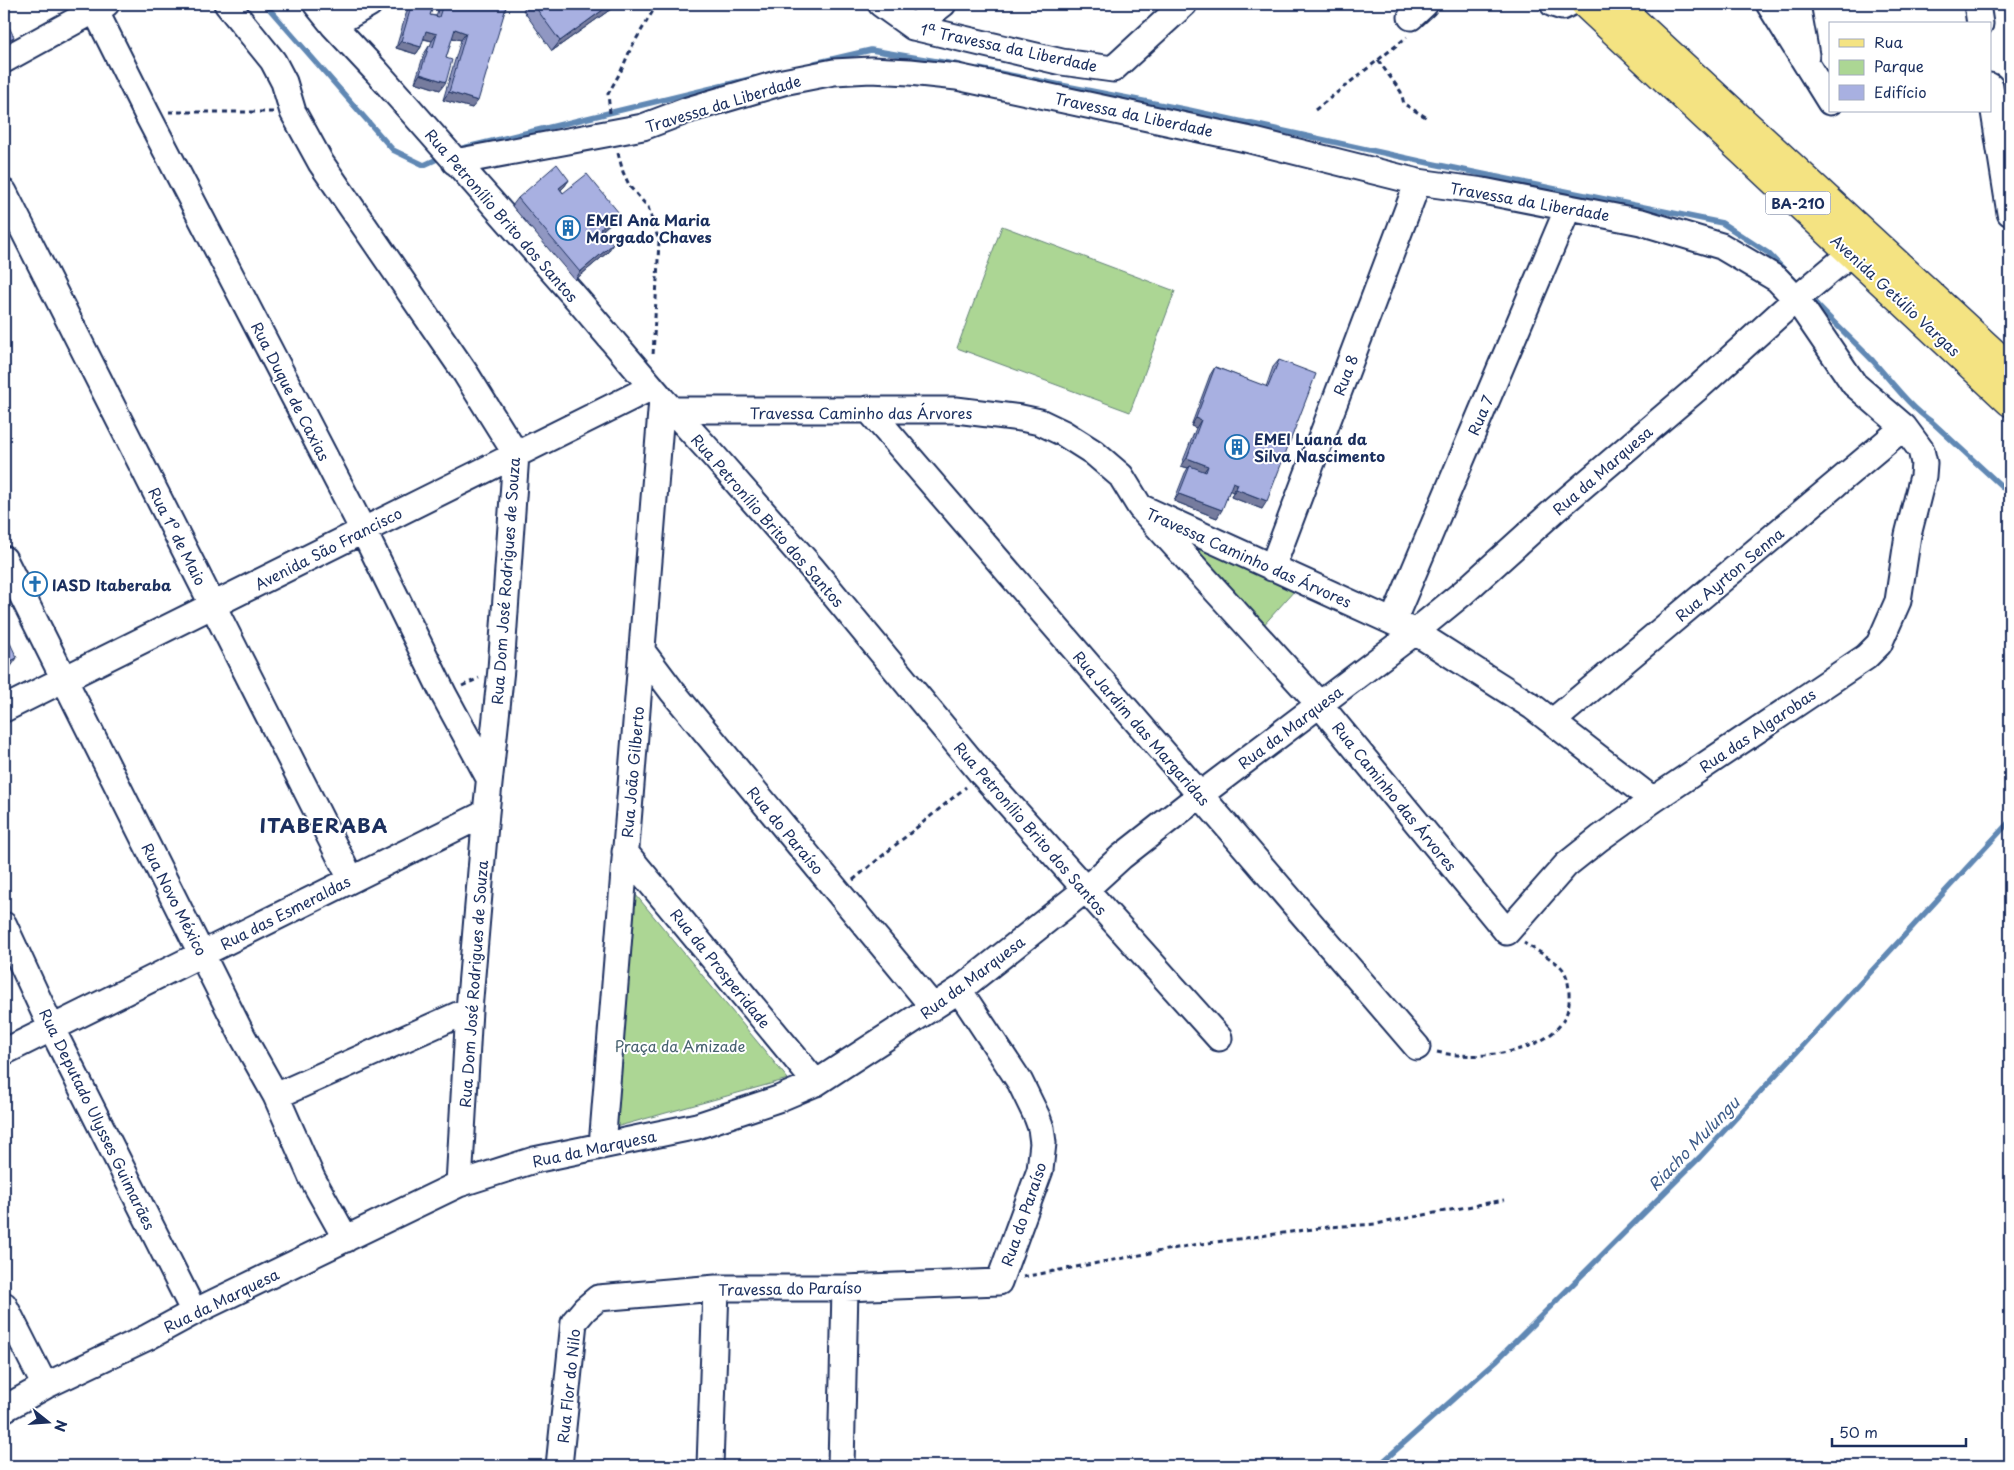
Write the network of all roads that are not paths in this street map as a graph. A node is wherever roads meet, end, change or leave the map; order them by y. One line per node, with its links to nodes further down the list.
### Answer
1 (227, 4): 34 (street, Rua Dom José Rodrigues de Souza)
2 (316, 4): 16 (street, Rua Petronílio Brito dos Santos)
3 (369, 4): 16 (street)
4 (881, 4): 17 (street, 1ª Travessa da Liberdade)
5 (943, 4): 17 (street)
6 (1184, 4): 17 (street, 1ª Travessa da Liberdade)
7 (1553, 4): 8 (street)
8 (1568, 4)
9 (1585, 4): 27 (main road, Avenida Getúlio Vargas / BA-210)
10 (1616, 4): 29 (main road, Avenida Getúlio Vargas / BA-210)
11 (1769, 4): 19 (street)
12 (1797, 4): 19 (street)
13 (1977, 4): 15 (street)
14 (98, 6): 18 (street); 36 (street, Rua Duque de Caxias)
15 (1980, 22)
16 (333, 25): 22 (street, Rua Petronílio Brito dos Santos)
17 (913, 27)
18 (4, 60)
19 (1808, 67): 21 (street)
20 (1992, 99): 26 (street)
21 (1829, 100)
22 (455, 162): 23 (street, Travessa da Liberdade); 30 (street, Rua Petronílio Brito dos Santos)
23 (1418, 182): 25 (street, Travessa da Liberdade); 38 (street, Rua 8)
24 (4, 192): 39 (street, Rua 1º de Maio)
25 (1568, 208): 28 (street, Travessa da Liberdade); 40 (street, Rua 7)
26 (2010, 213)
27 (1852, 253): 28 (street, Rua da Marquesa); 31 (main road, Avenida Getúlio Vargas / BA-210)
28 (1796, 299): 33 (street, Travessa da Liberdade); 41 (street, Rua da Marquesa)
29 (2010, 368)
30 (662, 399): 32 (street, Travessa Caminho das Árvores); 34 (street, Avenida São Francisco); 42 (street, Rua João Gilberto); 53 (street, Rua Petronílio Brito dos Santos)
31 (2010, 402)
32 (868, 409): 35 (street, Travessa Caminho das Árvores); 48 (street, Rua Jardim das Margaridas)
33 (1904, 427): 46 (street, Rua Ayrton Senna); 49 (street, Rua das Algarobas)
34 (516, 454): 36 (street, Avenida São Francisco); 47 (street, Rua Dom José Rodrigues de Souza)
35 (1140, 507): 38 (street, Travessa Caminho das Árvores); 44 (street, Rua Caminho das Árvores)
36 (363, 530): 39 (street, Avenida São Francisco); 47 (street, Rua Duque de Caxias)
37 (4, 559): 43 (street, Rua Novo México)
38 (1272, 568): 40 (street, Travessa Caminho das Árvores)
39 (213, 606): 43 (street, Avenida São Francisco); 52 (street, Rua 1º de Maio)
40 (1392, 621): 41 (street, Travessa Caminho das Árvores)
41 (1415, 632): 44 (street, Rua da Marquesa); 46 (street, Travessa Caminho das Árvores)
42 (642, 651): 51 (street, Rua João Gilberto); 58 (street, Rua do Paraíso)
43 (63, 678): 45 (street, Avenida São Francisco); 56 (street, Rua Novo México)
44 (1320, 705): 48 (street, Rua da Marquesa); 55 (street, Rua Caminho das Árvores)
45 (4, 710)
46 (1553, 721): 49 (street, Travessa Caminho das Árvores)
47 (490, 778): 50 (street, Rua Dom José Rodrigues de Souza)
48 (1200, 795): 53 (street, Rua da Marquesa); 62 (street, Rua Jardim das Margaridas)
49 (1653, 800): 55 (street, Rua das Algarobas)
50 (486, 813): 52 (street, Rua das Esmeraldas); 59 (street, Rua Dom José Rodrigues de Souza)
51 (626, 852): 64 (street, Rua da Prosperidade); 66 (street, Rua João Gilberto)
52 (351, 878): 56 (street, Rua das Esmeraldas)
53 (1085, 890): 57 (street, Rua da Marquesa); 61 (street, Rua Petronílio Brito dos Santos)
54 (4, 925): 60 (street, Rua Deputado Ulysses Guimarães)
55 (1507, 932)
56 (202, 954): 60 (street, Rua das Esmeraldas); 65 (street, Rua Novo México)
57 (958, 990): 58 (street, Rua da Marquesa); 69 (street, Rua do Paraíso)
58 (933, 1007): 64 (street, Rua da Marquesa)
59 (469, 1010): 65 (street); 67 (street, Rua Dom José Rodrigues de Souza)
60 (52, 1028): 63 (street, Rua das Esmeraldas); 74 (street, Rua Deputado Ulysses Guimarães)
61 (1219, 1038)
62 (1417, 1047)
63 (4, 1052)
64 (816, 1084): 66 (street, Rua da Marquesa)
65 (276, 1096): 68 (street, Rua Novo México)
66 (602, 1146): 67 (street, Rua da Marquesa)
67 (459, 1184): 68 (street, Rua da Marquesa)
68 (346, 1239): 74 (street, Rua da Marquesa)
69 (999, 1282): 71 (street, Travessa do Paraíso)
70 (716, 1288): 71 (street, Travessa do Paraíso); 73 (street, Travessa do Paraíso); 78 (street)
71 (845, 1288): 79 (street)
72 (4, 1305): 75 (street)
73 (585, 1309): 77 (street, Rua Flor do Nilo)
74 (194, 1312): 75 (street, Rua da Marquesa)
75 (46, 1386): 76 (street, Rua da Marquesa)
76 (4, 1408)
77 (559, 1466)
78 (710, 1466)
79 (841, 1466)

